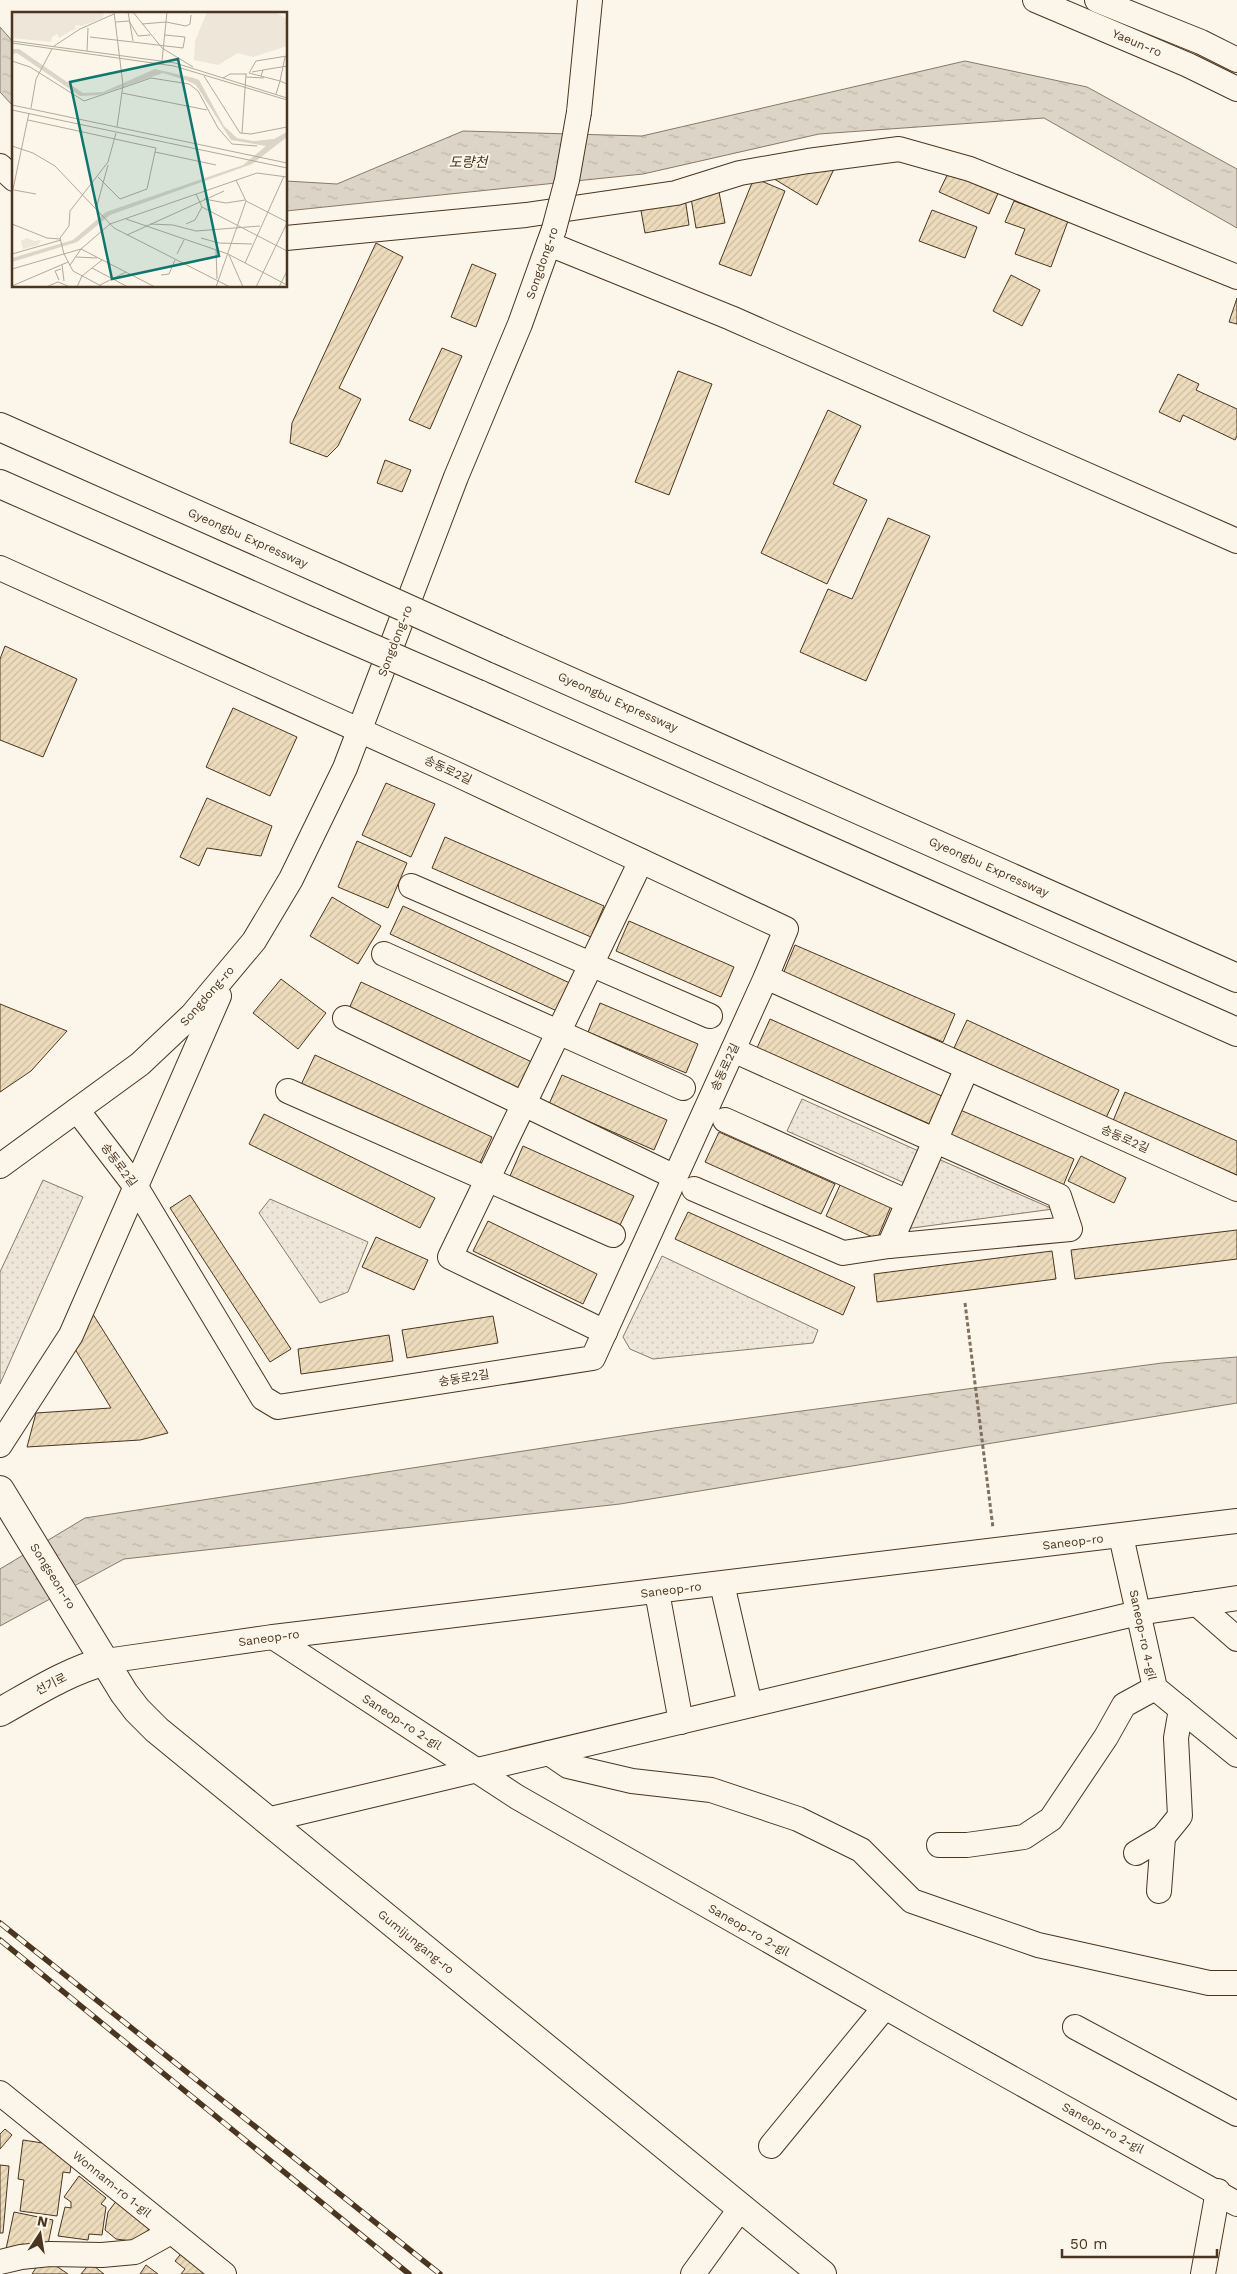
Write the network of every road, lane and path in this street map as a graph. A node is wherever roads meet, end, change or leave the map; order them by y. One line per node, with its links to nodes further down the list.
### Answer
1 (590, 0): 8 (street, Songdong-ro, bridge)
2 (1035, 0): 5 (street, Yaeun-ro)
3 (1097, 0): 4 (street, Yaeun-ro)
4 (1237, 60)
5 (1237, 89)
6 (0, 166): 7 (street)
7 (12, 177)
8 (551, 237): 13 (street); 15 (street, Songdong-ro)
9 (288, 238): 10 (street)
10 (1237, 277)
11 (0, 427): 22 (main road, Gyeongbu Expressway, bridge)
12 (0, 484): 26 (main road, bridge)
13 (1237, 541)
14 (0, 568): 15 (street, 송동로2길)
15 (361, 731): 16 (street, 송동로2길); 20 (street, Songdong-ro)
16 (641, 861): 19 (street); 21 (street, 송동로2길)
17 (411, 886): 19 (street)
18 (384, 954): 25 (street)
19 (592, 964): 23 (street); 25 (street)
20 (230, 970): 32 (street, Songdong-ro); 38 (street)
21 (766, 977): 27 (street, 송동로2길); 28 (street, 송동로2길)
22 (1237, 978)
23 (710, 1016)
24 (345, 1018): 31 (street)
25 (559, 1031): 29 (street); 31 (street)
26 (1237, 1032)
27 (733, 1050): 34 (street); 37 (street, 송동로2길)
28 (968, 1068): 34 (street); 39 (street, 송동로2길)
29 (682, 1088)
30 (288, 1091): 36 (street)
31 (524, 1104): 36 (street); 37 (street)
32 (77, 1110): 35 (street, Songdong-ro); 38 (street, 송동로2길)
33 (726, 1120): 40 (street)
34 (935, 1141): 40 (street); 42 (street)
35 (0, 1166)
36 (487, 1180): 41 (street); 44 (street)
37 (685, 1183): 42 (street); 44 (street, 송동로2길)
38 (136, 1187): 44 (street, 송동로2길); 45 (street)
39 (1237, 1189)
40 (908, 1202): 42 (street)
41 (613, 1235)
42 (889, 1246)
43 (964, 1303): 49 (path)
44 (604, 1332)
45 (0, 1445)
46 (0, 1490): 57 (main road, Songseon-ro)
47 (1237, 1521): 48 (street, Saneop-ro)
48 (1121, 1536): 49 (street, Saneop-ro); 54 (street, Saneop-ro 4-gil)
49 (996, 1551): 50 (street, Saneop-ro)
50 (722, 1584): 51 (street, Saneop-ro); 59 (street)
51 (657, 1592): 55 (street, Saneop-ro); 62 (street)
52 (1237, 1598): 53 (street)
53 (1197, 1604): 54 (street); 56 (street)
54 (1138, 1613): 58 (street, Saneop-ro 4-gil); 59 (street)
55 (273, 1637): 57 (street, Saneop-ro); 65 (street, Saneop-ro 2-gil)
56 (1237, 1639)
57 (106, 1661): 61 (main road, 선기로); 66 (main road, Gumijungang-ro)
58 (1155, 1688): 60 (street, Saneop-ro 4-gil); 68 (street)
59 (750, 1704): 62 (street)
60 (1181, 1709): 64 (street, Saneop-ro 4-gil); 67 (street)
61 (0, 1712)
62 (681, 1722): 63 (street)
63 (549, 1753): 65 (street); 71 (street)
64 (1237, 1755)
65 (477, 1771): 66 (street); 72 (street, Saneop-ro 2-gil)
66 (267, 1820): 78 (main road, Gumijungang-ro)
67 (1163, 1837): 69 (street); 70 (street)
68 (939, 1845)
69 (1136, 1852)
70 (1159, 1892)
71 (1237, 1983)
72 (886, 2007): 76 (street); 77 (street, Saneop-ro 2-gil)
73 (1075, 2027): 75 (street)
74 (0, 2093): 79 (street, Wonnam-ro 1-gil)
75 (1237, 2114)
76 (771, 2146)
77 (1227, 2198): 86 (street)
78 (740, 2209): 84 (street); 85 (main road, Gumijungang-ro)
79 (171, 2232): 80 (street); 83 (street, Wonnam-ro 1-gil)
80 (0, 2262)
81 (0, 2269): 82 (street)
82 (6, 2274)
83 (224, 2274)
84 (693, 2274)
85 (822, 2274)
86 (1204, 2274)

